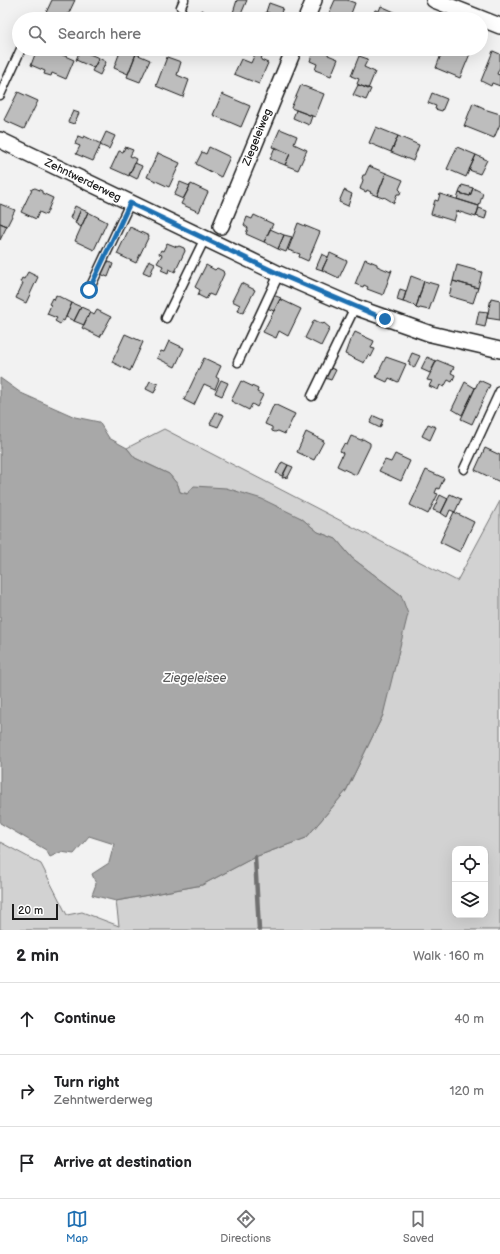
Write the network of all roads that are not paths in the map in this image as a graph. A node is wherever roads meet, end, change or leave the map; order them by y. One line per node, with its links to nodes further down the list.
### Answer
1 (314, 0): 3 (street)
2 (434, 0): 4 (street)
3 (309, 12)
4 (464, 12)
5 (488, 21): 6 (street)
6 (500, 26)
7 (18, 56): 9 (lane)
8 (291, 56): 12 (street, Ziegeleiweg)
9 (0, 95)
10 (0, 140): 11 (street, Zehntwerderweg)
11 (130, 203): 13 (street, Zehntwerderweg); 15 (lane)
12 (221, 226)
13 (204, 238): 14 (street, Zehntwerderweg); 17 (lane)
14 (279, 274): 16 (street, Zehntwerderweg); 19 (lane)
15 (89, 290)
16 (355, 307): 18 (street, Zehntwerderweg); 21 (lane)
17 (166, 318)
18 (500, 350)
19 (238, 362)
20 (500, 391): 22 (lane)
21 (312, 396)
22 (464, 469)

